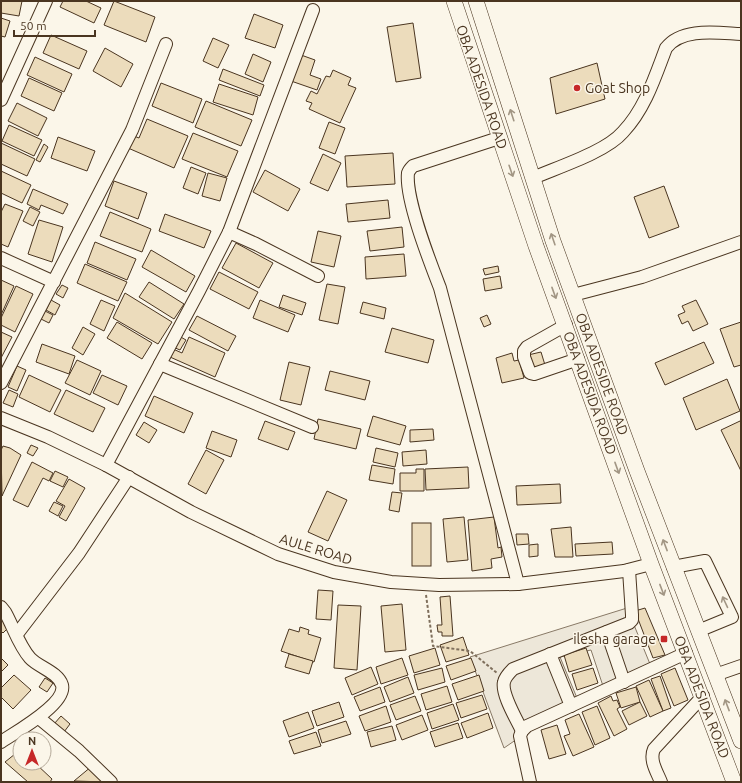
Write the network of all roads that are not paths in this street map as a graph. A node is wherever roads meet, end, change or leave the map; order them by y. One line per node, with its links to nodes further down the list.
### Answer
1 (46, 1): 9 (street)
2 (454, 1): 8 (main road, OBA ADESIDA ROAD)
3 (476, 1): 7 (main road, OBA ADESIDE ROAD)
4 (313, 10): 12 (street)
5 (741, 34): 11 (street)
6 (166, 44): 16 (street)
7 (497, 67): 8 (main road); 11 (main road, OBA ADESIDE ROAD, one-way to 7)
8 (478, 75): 10 (main road, OBA ADESIDA ROAD)
9 (1, 100)
10 (499, 138): 18 (main road, OBA ADESIDA ROAD, one-way to 18); 29 (street)
11 (533, 178): 17 (main road, OBA ADESIDE ROAD, one-way to 11)
12 (229, 232): 15 (street); 20 (street)
13 (741, 242): 17 (street)
14 (1, 258): 16 (street)
15 (318, 276)
16 (54, 282): 21 (street)
17 (573, 295): 27 (main road, OBA ADESIDE ROAD, one-way to 17)
18 (566, 326): 19 (main road, OBA ADESIDA ROAD); 19 (street)
19 (578, 359): 26 (main road, OBA ADESIDA ROAD, one-way to 26)
20 (160, 364): 23 (street); 24 (street)
21 (1, 383)
22 (1, 418): 24 (street, AULE ROAD)
23 (312, 427)
24 (106, 465): 25 (street, AULE ROAD)
25 (129, 477): 29 (street, AULE ROAD); 33 (street)
26 (651, 564): 28 (street, AULE ROAD); 35 (main road, OBA ADESIDA ROAD, one-way to 35)
27 (673, 567): 31 (main road, OBA ADESIDE ROAD); 31 (street, one-way to 27)
28 (629, 570): 29 (street, AULE ROAD); 32 (street)
29 (518, 584)
30 (1, 607): 33 (street)
31 (698, 631): 37 (main road, OBA ADESIDE ROAD)
32 (607, 632): 34 (street); 38 (street)
33 (17, 634): 41 (street)
34 (550, 654): 40 (street); 42 (street)
35 (686, 654): 38 (street); 39 (main road, OBA ADESIDA ROAD)
36 (741, 666): 37 (street)
37 (715, 675): 43 (main road, OBA ADESIDE ROAD, one-way to 37)
38 (624, 682): 40 (street)
39 (703, 696): 47 (street); 48 (main road, OBA ADESIDA ROAD)
40 (571, 706): 42 (street)
41 (39, 718): 44 (street); 45 (street)
42 (522, 731): 46 (street)
43 (741, 741)
44 (1, 742)
45 (111, 782)
46 (530, 782)
47 (662, 782)
48 (734, 782)

